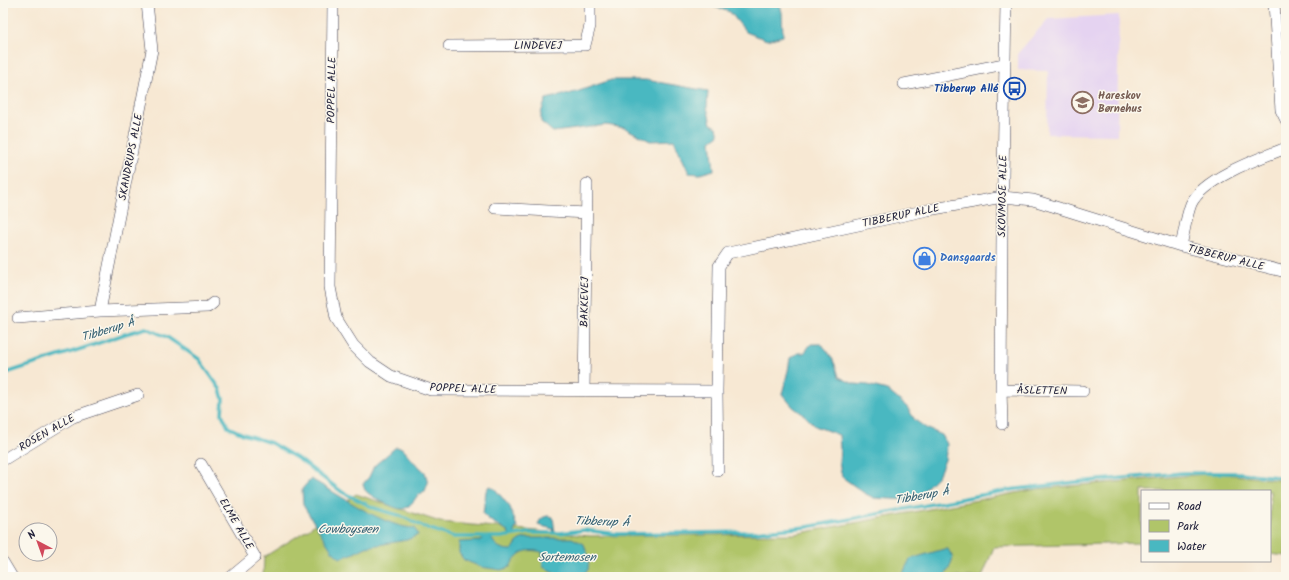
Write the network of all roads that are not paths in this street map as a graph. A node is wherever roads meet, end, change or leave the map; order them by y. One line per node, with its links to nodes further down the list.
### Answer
1 (146, 3): 18 (street, SKANDRUPS ALLE)
2 (333, 3): 21 (street, POPPEL ALLE)
3 (590, 3): 6 (street, LINDEVEJ)
4 (1006, 3): 7 (street, SKOVMOSE ALLE)
5 (1274, 3): 9 (street)
6 (449, 46)
7 (1004, 64): 8 (street); 12 (street, SKOVMOSE ALLE)
8 (904, 84)
9 (1286, 120)
10 (1286, 148): 15 (street)
11 (587, 184): 14 (street, BAKKEVEJ)
12 (1003, 197): 15 (street, TIBBERUP ALLE); 20 (street, SKOVMOSE ALLE); 22 (street, TIBBERUP ALLE)
13 (495, 208): 14 (street)
14 (586, 213): 21 (street, BAKKEVEJ)
15 (1180, 246): 16 (street, TIBBERUP ALLE)
16 (1286, 272)
17 (213, 303): 18 (street)
18 (100, 311): 19 (street)
19 (18, 318)
20 (1001, 390): 23 (street, ÅSLETTEN); 25 (street, SKOVMOSE ALLE)
21 (584, 391): 22 (street, POPPEL ALLE)
22 (717, 391): 28 (street, TIBBERUP ALLE)
23 (1083, 391)
24 (138, 395): 26 (street, ROSEN ALLE)
25 (1002, 424)
26 (3, 460)
27 (201, 464): 30 (street, ELME ALLE)
28 (718, 471)
29 (3, 562): 31 (street)
30 (239, 575)
31 (12, 577)

